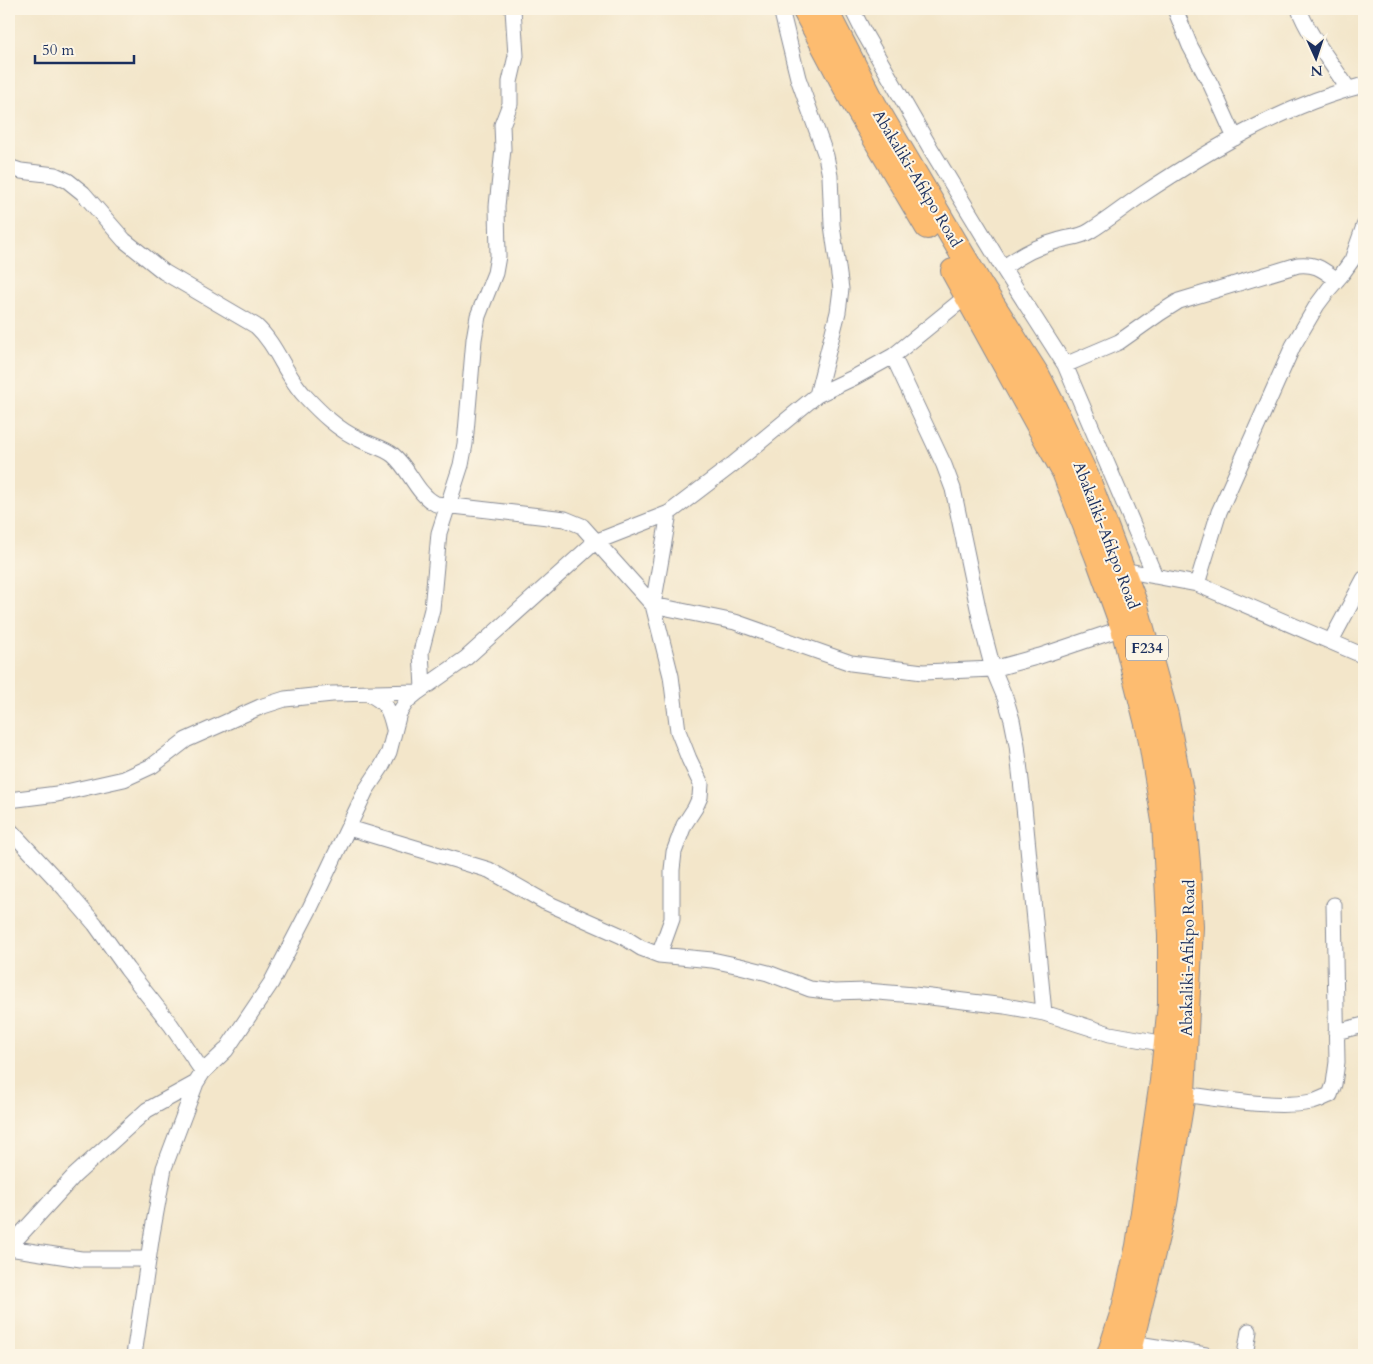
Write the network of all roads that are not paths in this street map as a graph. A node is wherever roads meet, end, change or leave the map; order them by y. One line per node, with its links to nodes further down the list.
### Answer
1 (512, 9): 19 (street)
2 (781, 9): 18 (street)
3 (804, 9): 15 (main road, F234)
4 (825, 9): 22 (main road, Abakaliki-Afikpo Road / F234)
5 (852, 9): 13 (street)
6 (1176, 9): 10 (street)
7 (1299, 9): 9 (street)
8 (1364, 85): 9 (street)
9 (1348, 89): 10 (street)
10 (1235, 138): 13 (street)
11 (9, 167): 19 (street)
12 (1364, 226): 14 (street)
13 (1003, 268): 17 (street)
14 (1337, 280): 17 (street); 25 (street)
15 (968, 295): 16 (street); 27 (main road, F234)
16 (893, 356): 18 (street); 30 (street)
17 (1065, 365): 23 (street)
18 (817, 395): 20 (street)
19 (448, 505): 21 (street); 31 (street)
20 (669, 513): 21 (street); 26 (street)
21 (595, 542): 26 (street); 31 (street)
22 (1123, 570): 23 (street); 44 (main road, Abakaliki-Afikpo Road / F234)
23 (1155, 576): 25 (street)
24 (1364, 579): 28 (street)
25 (1197, 584): 28 (street)
26 (653, 605): 30 (street); 38 (street)
27 (1122, 628): 30 (street); 42 (main road, F234)
28 (1331, 641): 29 (street)
29 (1364, 656)
30 (993, 669): 39 (street)
31 (420, 690): 32 (street); 33 (street)
32 (366, 692): 33 (street); 34 (street)
33 (394, 729): 35 (street)
34 (9, 800)
35 (349, 828): 38 (street); 43 (street)
36 (9, 829): 43 (street)
37 (1334, 905): 41 (street)
38 (659, 955): 39 (street)
39 (1044, 1013): 42 (street)
40 (1364, 1024): 41 (street)
41 (1336, 1032): 44 (street)
42 (1166, 1044): 50 (main road, F234)
43 (200, 1077): 45 (street); 46 (street)
44 (1184, 1094): 48 (main road, Abakaliki-Afikpo Road / F234)
45 (11, 1242): 46 (street)
46 (148, 1259): 49 (street)
47 (1249, 1331): 52 (street)
48 (1130, 1349): 51 (street)
49 (134, 1355)
50 (1109, 1355)
51 (1206, 1355)
52 (1245, 1355)

